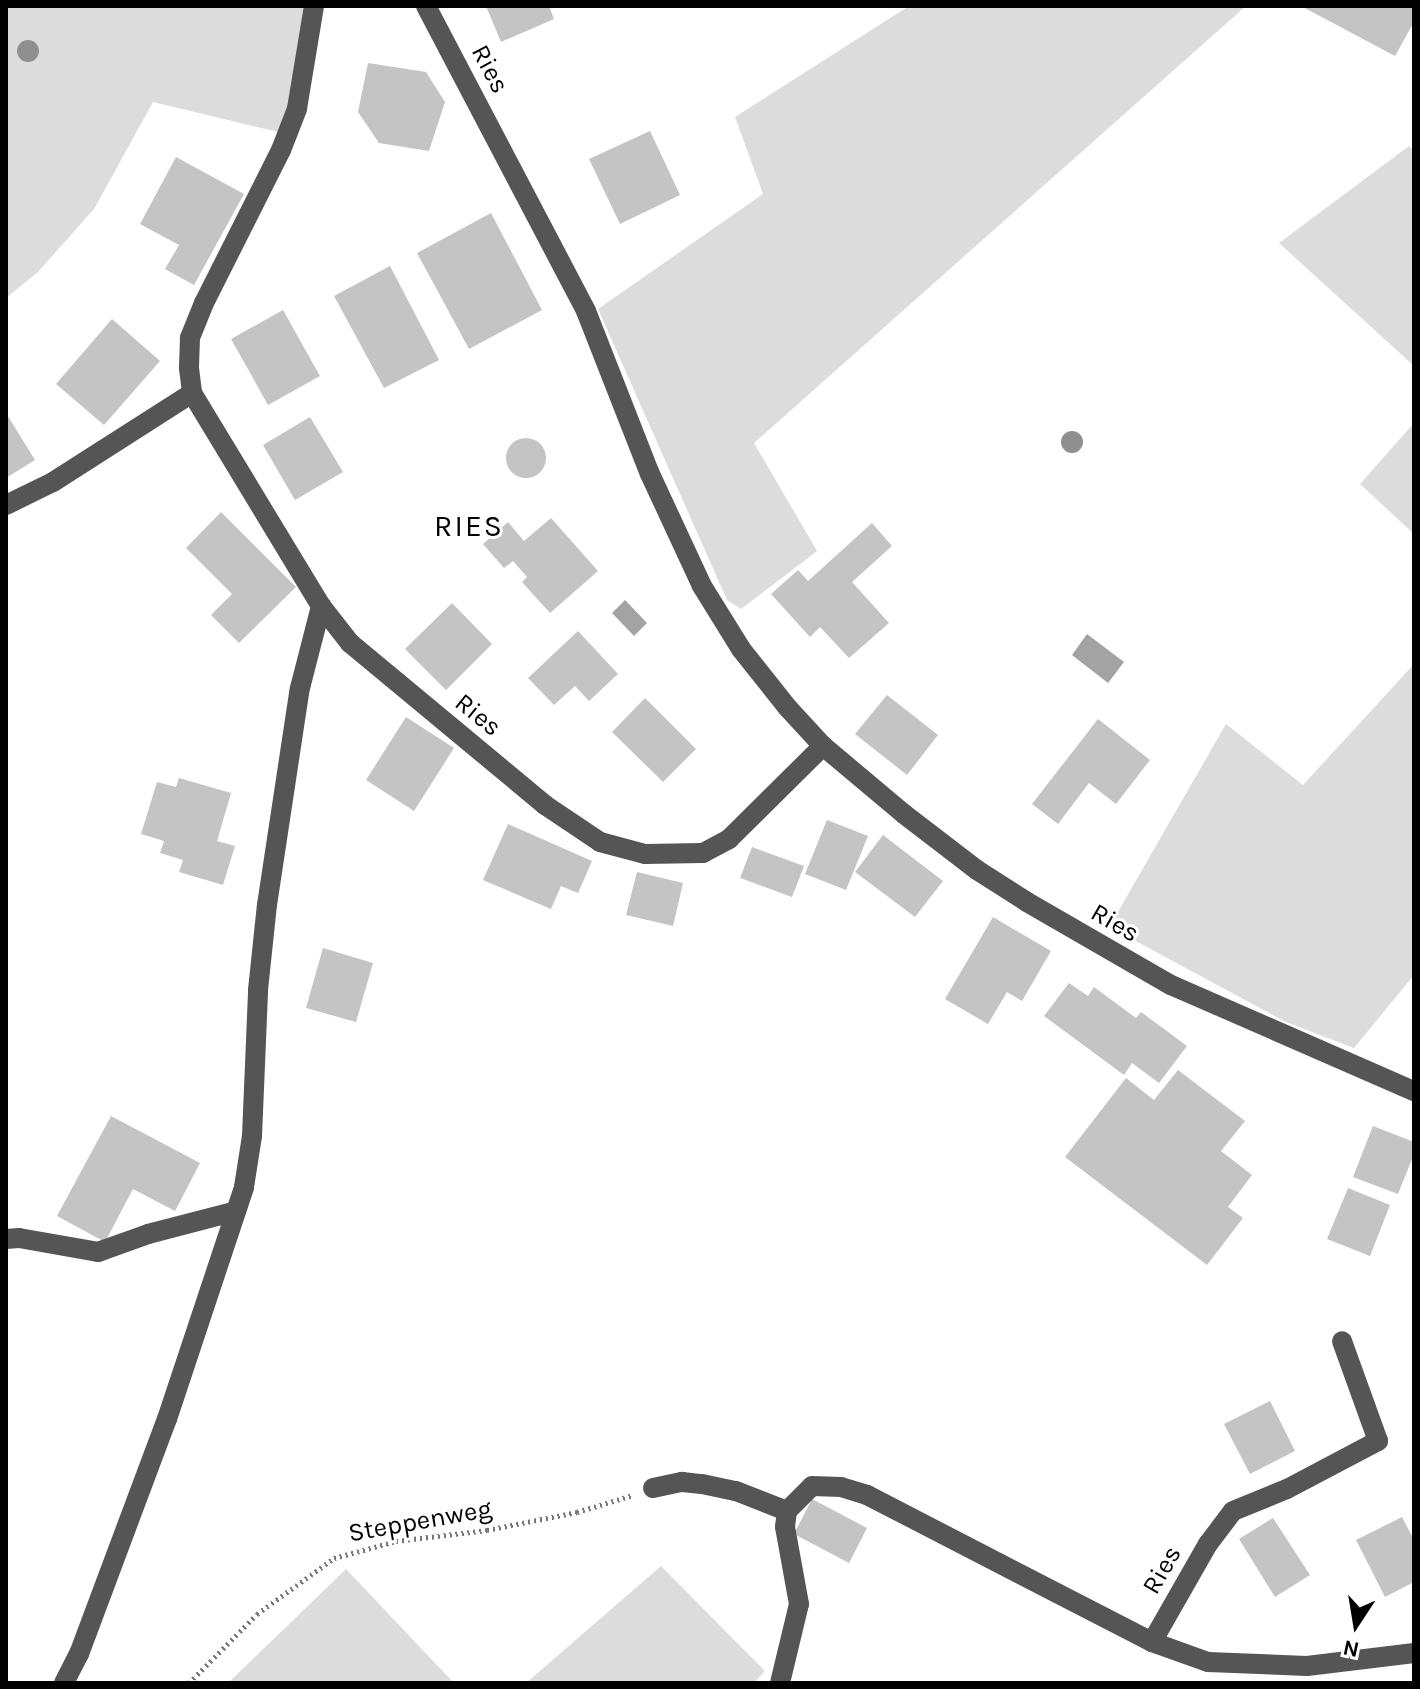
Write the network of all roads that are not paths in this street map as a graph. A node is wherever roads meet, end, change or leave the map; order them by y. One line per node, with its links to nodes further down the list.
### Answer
1 (314, 6): 3 (street, Ries)
2 (426, 6): 6 (street, Ries)
3 (192, 393): 4 (street); 5 (street, Ries)
4 (6, 505)
5 (321, 606): 6 (street, Ries); 8 (street)
6 (823, 746): 7 (street, Ries)
7 (1414, 1091)
8 (236, 1211): 9 (street); 15 (street)
9 (6, 1239)
10 (1342, 1341): 13 (street, Ries)
11 (653, 1488): 12 (street)
12 (787, 1511): 13 (street); 16 (street)
13 (1152, 1642): 14 (street)
14 (1414, 1653)
15 (64, 1683)
16 (780, 1683)

